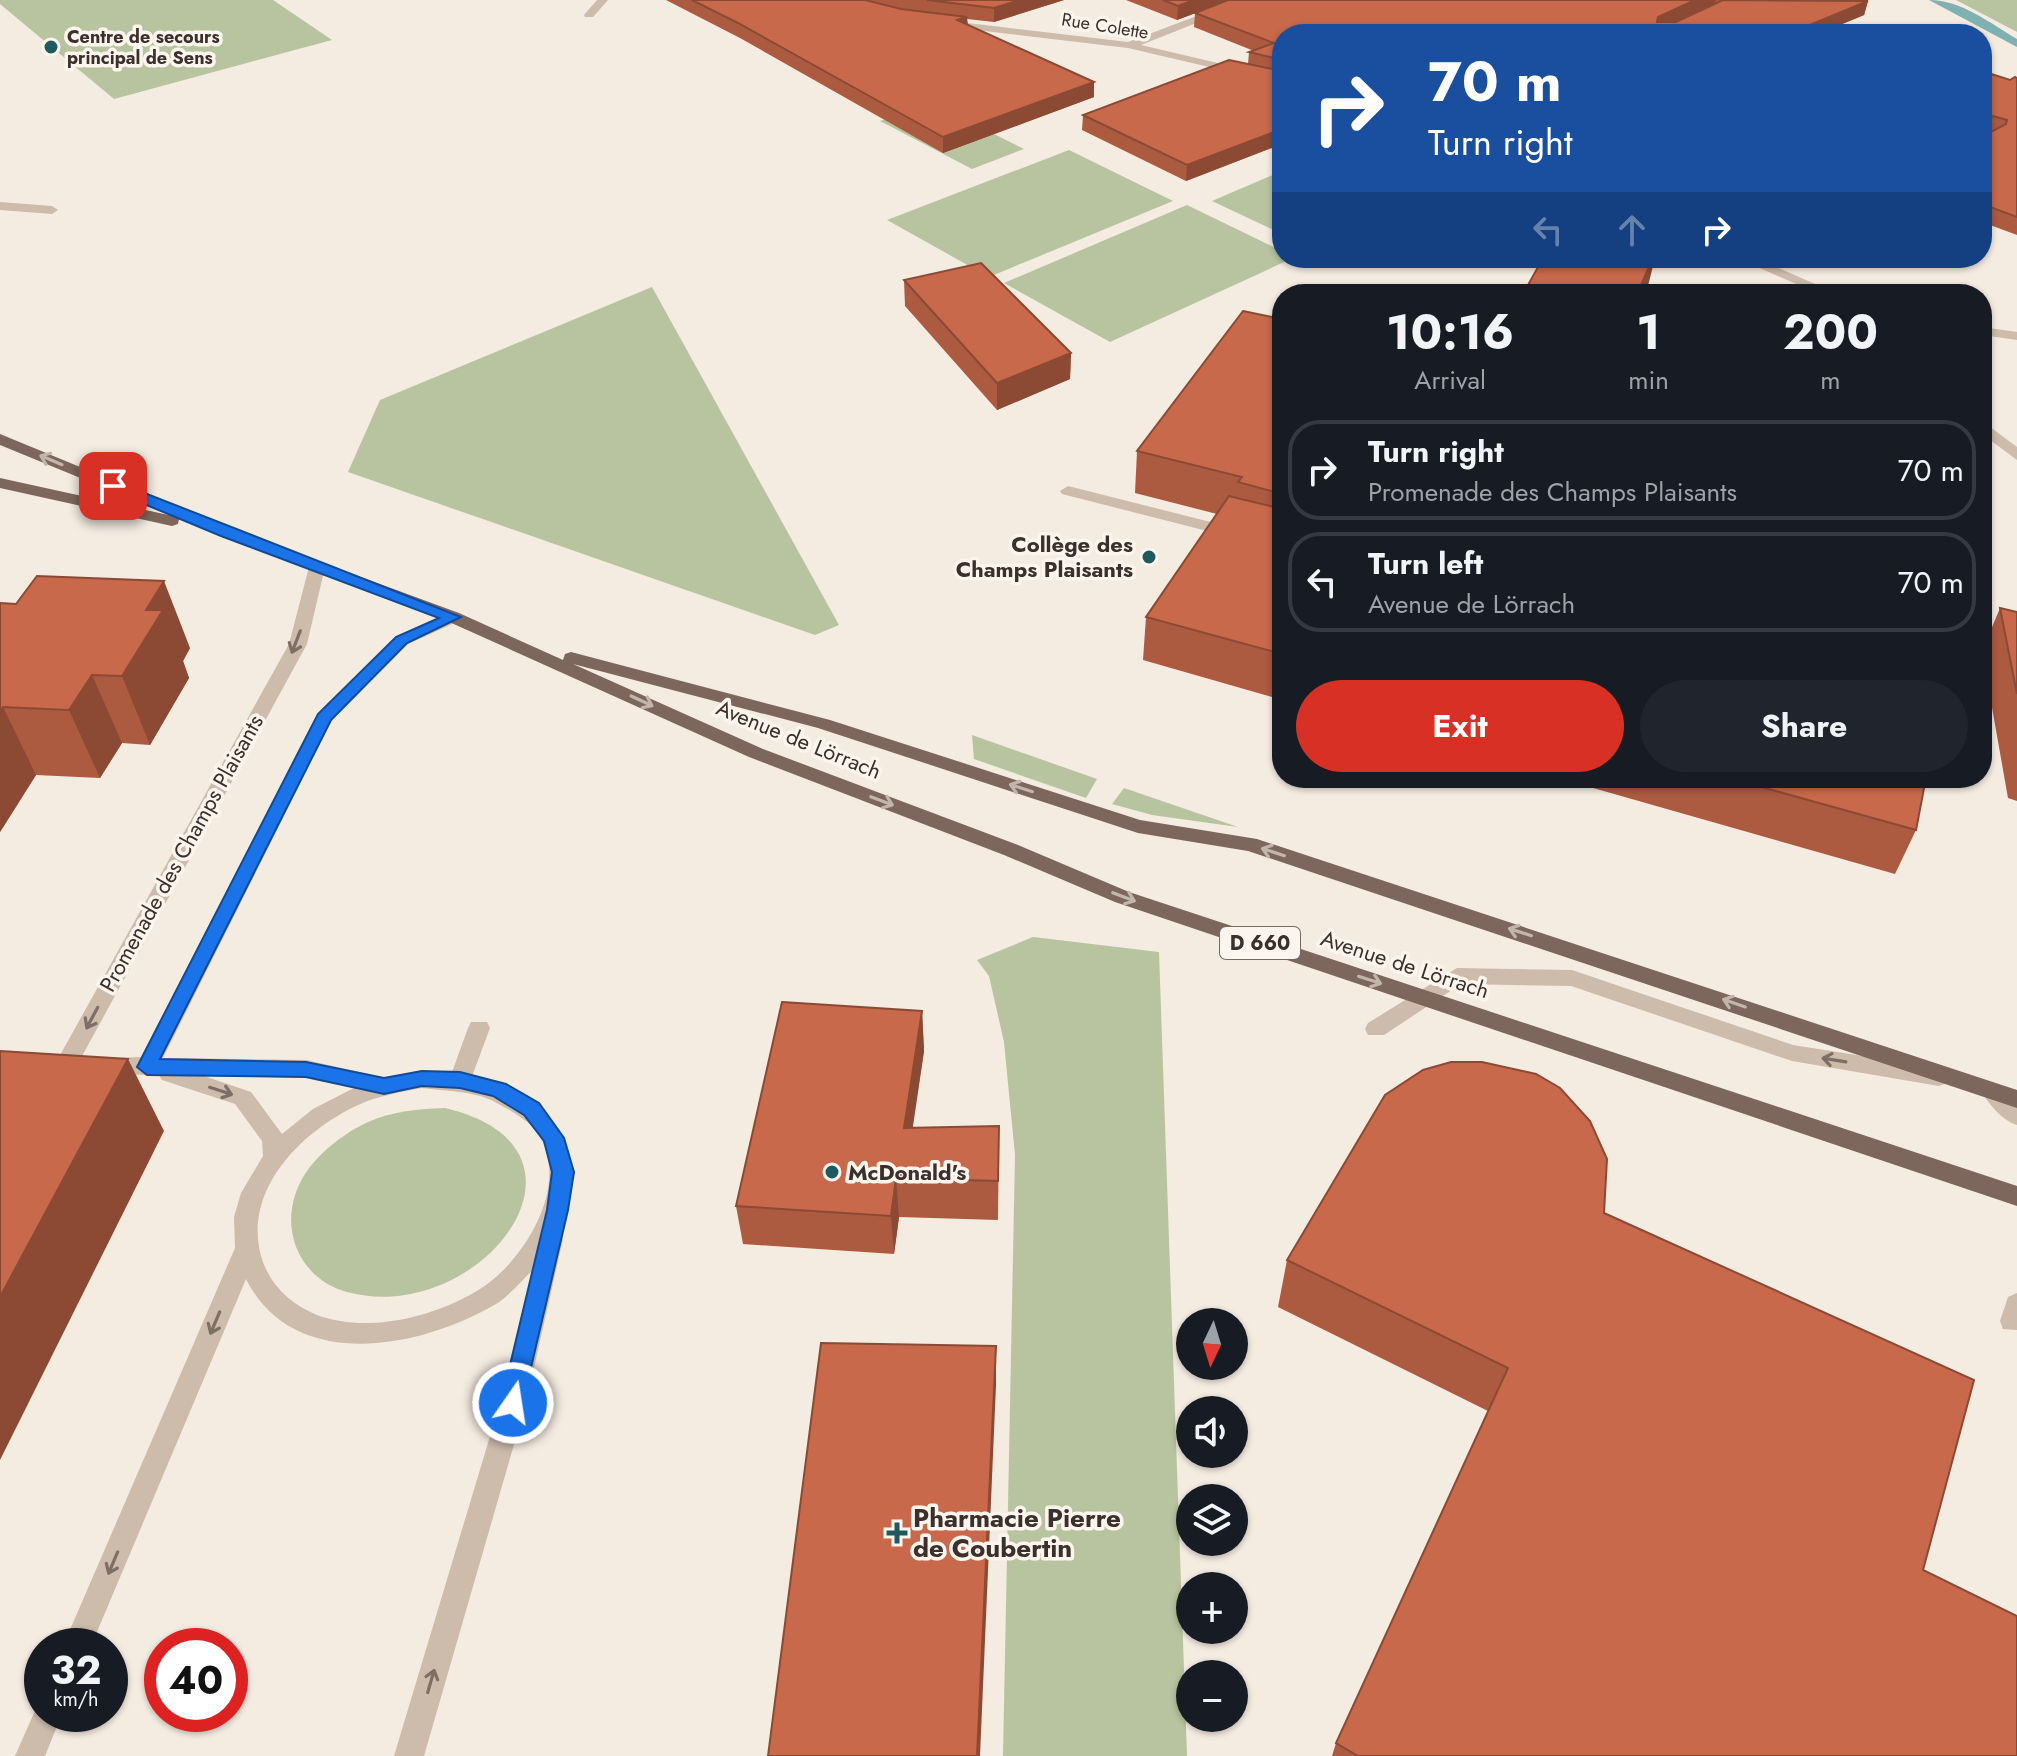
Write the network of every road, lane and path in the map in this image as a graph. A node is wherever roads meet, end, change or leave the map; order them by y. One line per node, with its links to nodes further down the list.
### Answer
1 (603, 0): 3 (street)
2 (1249, 0): 5 (street)
3 (589, 15)
4 (925, 21): 5 (street, Rue Colette)
5 (1128, 45): 6 (street, Rue Colette)
6 (1272, 79)
7 (0, 206): 8 (street)
8 (52, 210)
9 (1764, 268): 11 (street)
10 (1771, 268): 11 (street)
11 (1768, 270): 12 (street)
12 (1805, 284)
13 (1992, 332): 14 (street)
14 (2017, 336)
15 (1992, 434): 17 (street)
16 (0, 439): 20 (main road, Avenue de Lörrach / D 660, one-way to 16)
17 (2017, 455)
18 (0, 483): 20 (main road, Avenue de Lörrach / D 660)
19 (1068, 491): 21 (street)
20 (227, 533): 22 (main road, Avenue de Lörrach / D 660)
21 (1272, 542)
22 (317, 567): 23 (main road, Avenue de Lörrach / D 660); 29 (street, Promenade des Champs Plaisants, one-way to 29)
23 (453, 617): 24 (main road, Avenue de Lörrach / D 660); 30 (street)
24 (520, 645): 25 (main road, Avenue de Lörrach / D 660, one-way to 25); 32 (main road, Avenue de Lörrach / D 660, one-way to 24)
25 (1423, 998): 27 (street); 32 (street, one-way to 25); 38 (main road, Avenue de Lörrach / D 660)
26 (479, 1028): 31 (street)
27 (1376, 1029)
28 (40, 1062): 29 (street)
29 (67, 1063): 30 (street)
30 (147, 1067): 33 (street); 37 (street, one-way to 37)
31 (460, 1080): 33 (street); 39 (street)
32 (1967, 1082): 34 (main road, Avenue de Lörrach)
33 (384, 1086): 37 (street)
34 (1993, 1092): 35 (main road, Avenue de Lörrach); 36 (street)
35 (2017, 1099)
36 (2017, 1116)
37 (274, 1156): 40 (street)
38 (2017, 1196)
39 (558, 1210): 40 (street); 44 (street, one-way to 39)
40 (245, 1252): 41 (street, one-way to 41)
41 (85, 1628)
42 (40, 1732): 43 (street)
43 (30, 1756)
44 (409, 1756)

